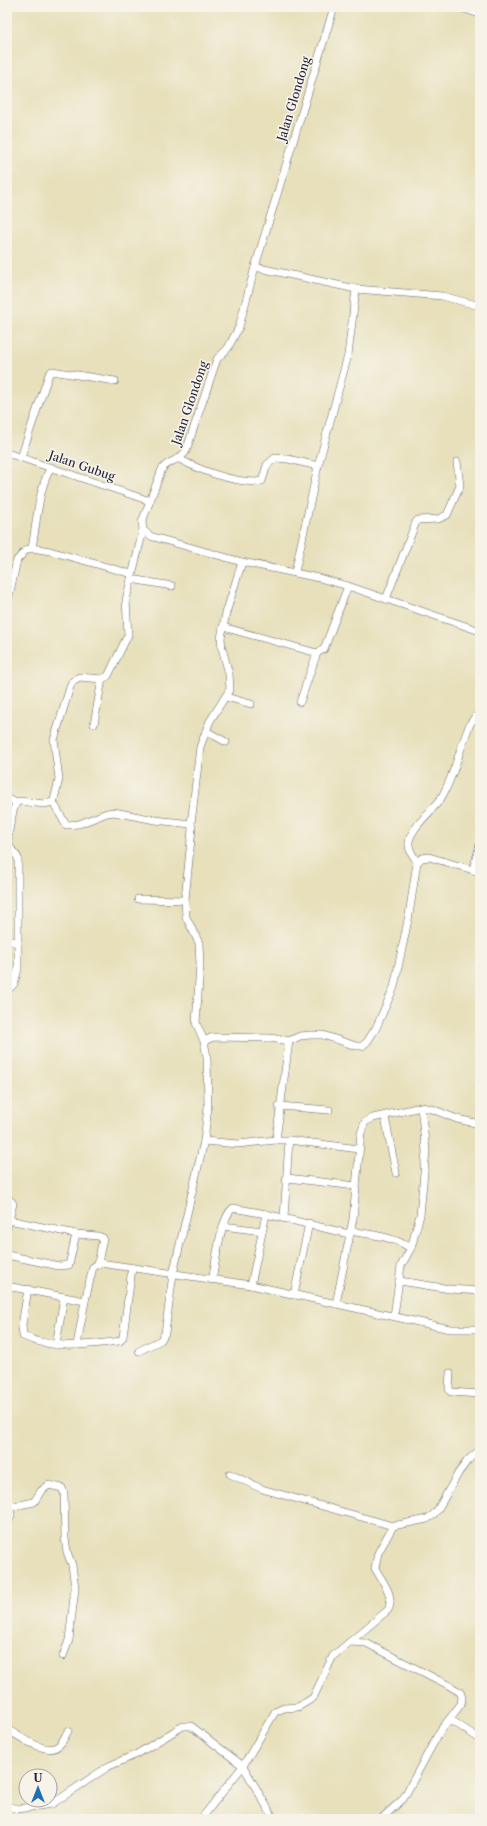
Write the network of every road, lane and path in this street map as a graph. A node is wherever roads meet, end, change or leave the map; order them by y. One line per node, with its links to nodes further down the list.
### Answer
1 (334, 7): 4 (street, Jalan Glondong)
2 (458, 7): 3 (street)
3 (480, 14)
4 (255, 267): 5 (street); 10 (street, Jalan Glondong)
5 (356, 289): 6 (street); 12 (street)
6 (480, 306)
7 (115, 382): 9 (street)
8 (7, 453): 9 (street, Jalan Gubug)
9 (21, 457): 13 (street, Jalan Gubug)
10 (178, 459): 12 (street); 14 (street, Jalan Glondong)
11 (457, 462): 22 (street)
12 (318, 466): 18 (street)
13 (51, 467): 14 (street, Jalan Gubug); 16 (street)
14 (150, 501): 15 (street, Jalan Glondong)
15 (143, 530): 17 (street); 19 (street, Jalan Glondong)
16 (32, 548): 19 (street); 23 (street)
17 (242, 562): 18 (street); 24 (street)
18 (295, 572): 21 (street)
19 (131, 576): 20 (street); 27 (street, Jalan Glondong)
20 (172, 586)
21 (348, 586): 22 (street); 26 (street)
22 (386, 599): 25 (street)
23 (7, 605)
24 (223, 627): 26 (street); 28 (street)
25 (480, 631)
26 (317, 653): 29 (street)
27 (102, 679): 32 (street); 37 (street)
28 (226, 697): 30 (street); 33 (street)
29 (300, 702)
30 (251, 704)
31 (480, 716): 40 (street)
32 (94, 724)
33 (206, 731): 34 (street); 38 (street)
34 (226, 742)
35 (7, 799): 36 (street)
36 (17, 802): 37 (street); 45 (street)
37 (53, 802): 38 (street)
38 (191, 824): 43 (street)
39 (480, 844): 41 (street)
40 (416, 862): 41 (street); 48 (street)
41 (477, 871)
42 (138, 899): 43 (street)
43 (185, 900): 47 (street)
44 (7, 940): 45 (street)
45 (18, 943): 46 (street)
46 (7, 991)
47 (204, 1041): 48 (street); 54 (street)
48 (288, 1041): 49 (street)
49 (280, 1106): 51 (street); 55 (street)
50 (421, 1107): 52 (street); 53 (street); 71 (street)
51 (329, 1110)
52 (385, 1116): 57 (street); 58 (street)
53 (480, 1124)
54 (204, 1140): 55 (street); 75 (street)
55 (276, 1140): 56 (street)
56 (289, 1140): 57 (street); 59 (street)
57 (359, 1149): 60 (street)
58 (396, 1173)
59 (287, 1178): 60 (street); 63 (street)
60 (356, 1186): 69 (street)
61 (7, 1201): 64 (street)
62 (266, 1214): 63 (street); 66 (street); 68 (street)
63 (284, 1218): 65 (street)
64 (9, 1220): 67 (street); 70 (street)
65 (309, 1223): 69 (street); 82 (street)
66 (223, 1226): 68 (street); 76 (street)
67 (7, 1228)
68 (262, 1231): 78 (street)
69 (350, 1233): 71 (street); 85 (street)
70 (76, 1234): 72 (street); 73 (street)
71 (412, 1248): 77 (street)
72 (7, 1255)
73 (98, 1263): 74 (street); 84 (street)
74 (132, 1268): 75 (street); 89 (street)
75 (173, 1274): 76 (street); 90 (street)
76 (212, 1280): 78 (street)
77 (400, 1281): 81 (street); 86 (street)
78 (250, 1285): 82 (street)
79 (7, 1286): 80 (street)
80 (28, 1289): 83 (street); 88 (street)
81 (480, 1291)
82 (294, 1295): 85 (street)
83 (64, 1297): 84 (street); 88 (street)
84 (85, 1301): 89 (street)
85 (336, 1304): 86 (street)
86 (394, 1316): 87 (street)
87 (480, 1329)
88 (56, 1345): 89 (street)
89 (77, 1345)
90 (139, 1351)
91 (450, 1373): 92 (street)
92 (480, 1394)
93 (480, 1450): 97 (street)
94 (230, 1474): 97 (street)
95 (9, 1506): 96 (street); 99 (street)
96 (7, 1524)
97 (393, 1526): 98 (street)
98 (350, 1642): 100 (street); 104 (street)
99 (64, 1656)
100 (448, 1723): 103 (street); 108 (street)
101 (7, 1730): 102 (street)
102 (68, 1732)
103 (480, 1739)
104 (243, 1766): 105 (street); 106 (street); 107 (street)
105 (7, 1806)
106 (201, 1819)
107 (274, 1819)
108 (381, 1819)

